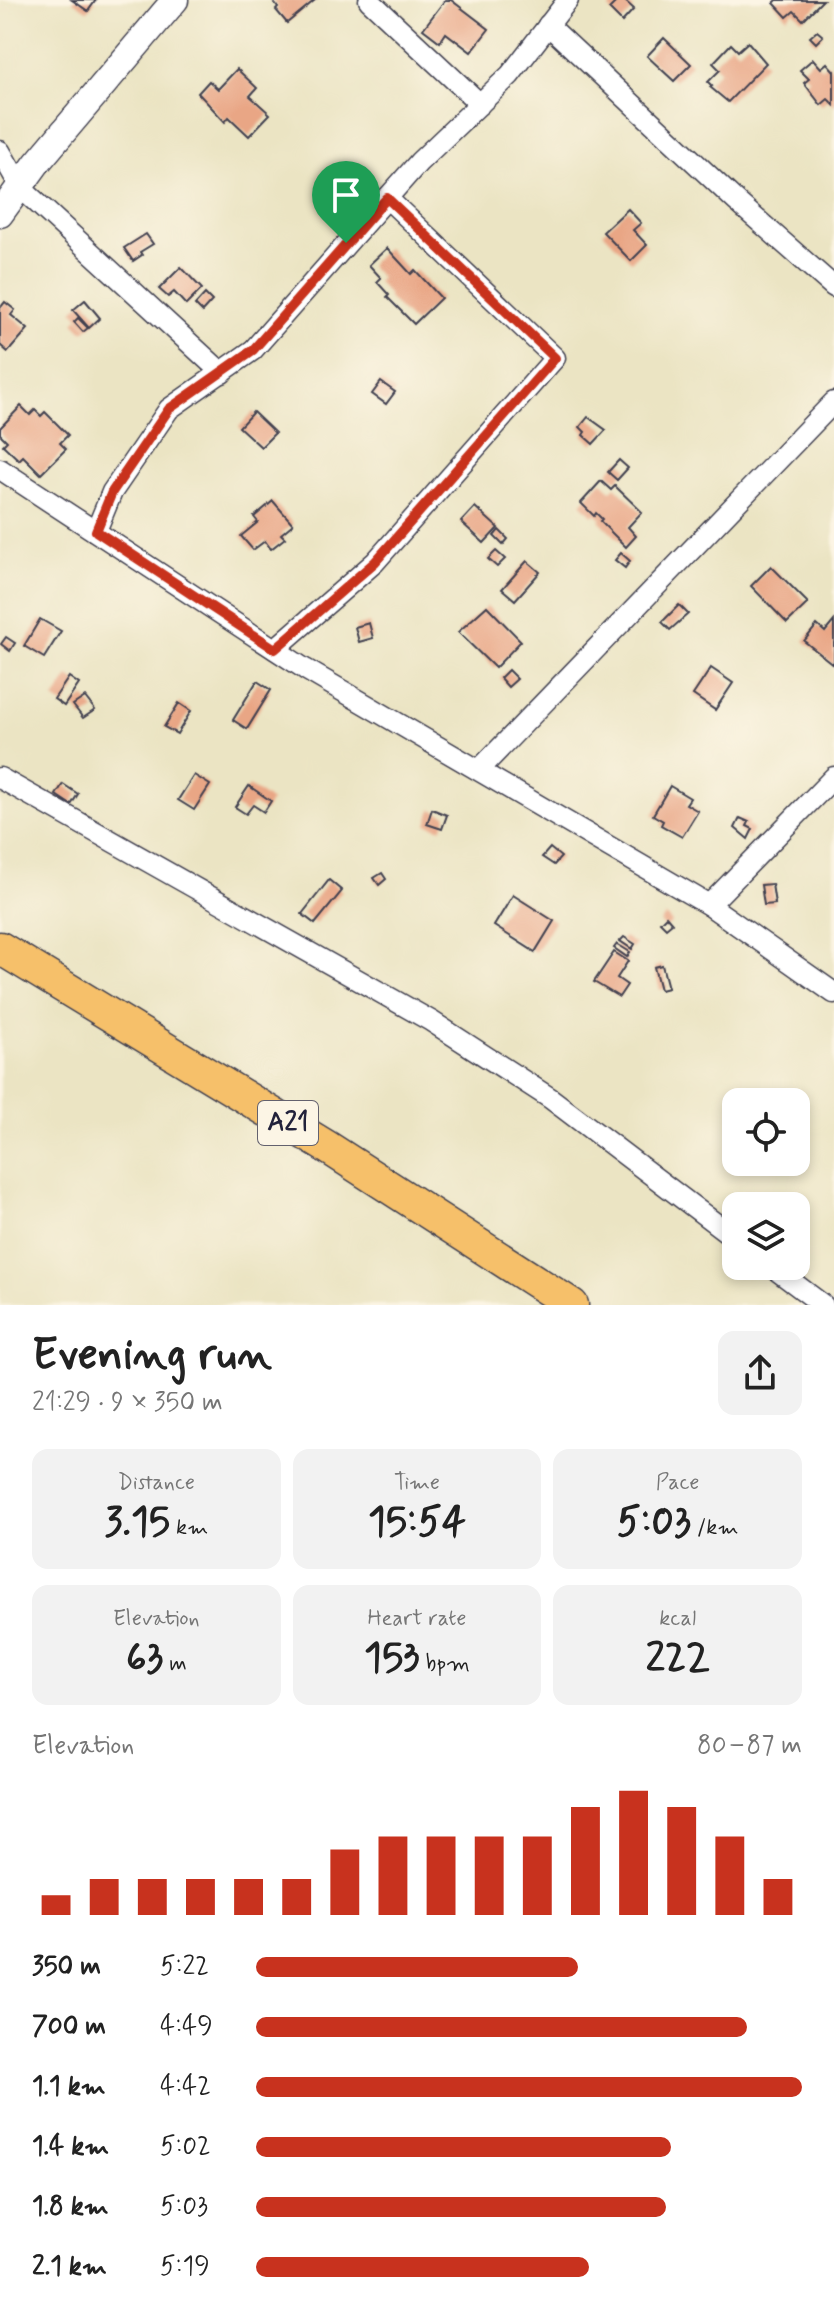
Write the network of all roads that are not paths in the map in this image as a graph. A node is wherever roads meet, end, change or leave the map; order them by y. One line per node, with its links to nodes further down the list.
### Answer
1 (175, 0): 7 (street)
2 (369, 0): 5 (street)
3 (568, 0): 4 (street)
4 (548, 25): 5 (street); 10 (street)
5 (480, 104): 8 (street)
6 (0, 151): 7 (street)
7 (21, 188): 9 (street); 11 (street)
8 (387, 198): 11 (street); 15 (street)
9 (0, 214)
10 (834, 287)
11 (222, 373): 14 (street)
12 (834, 402): 16 (street)
13 (0, 469): 14 (street)
14 (96, 531): 15 (street)
15 (275, 649): 16 (street)
16 (480, 769): 19 (street)
17 (834, 777): 19 (street)
18 (0, 778): 22 (street)
19 (709, 905): 21 (street)
20 (0, 948): 24 (main road, A21)
21 (834, 993)
22 (722, 1228)
23 (790, 1280): 25 (street)
24 (572, 1305)
25 (823, 1305)

